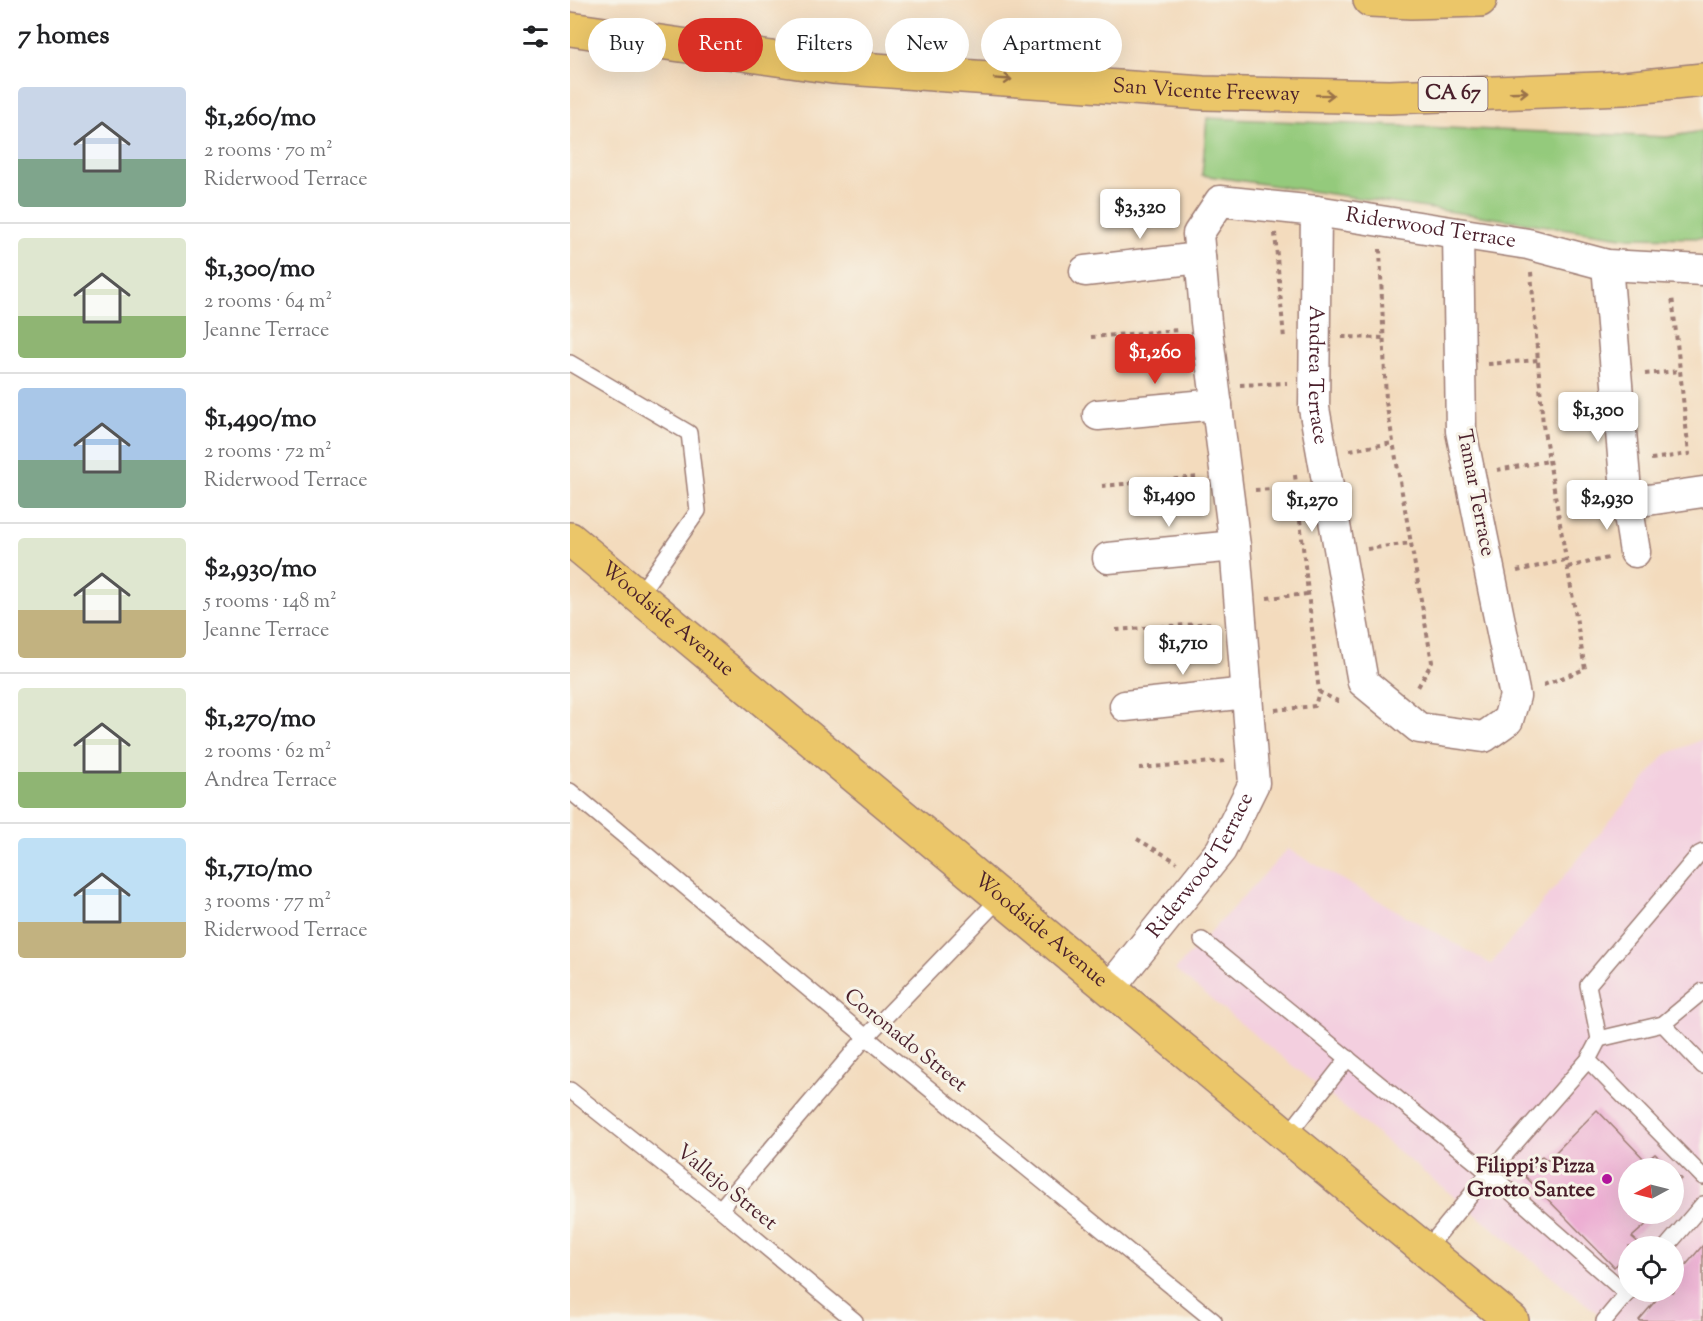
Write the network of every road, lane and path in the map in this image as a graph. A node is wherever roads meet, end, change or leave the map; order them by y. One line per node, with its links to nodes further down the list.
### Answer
1 (1370, 0): 2 (main road)
2 (1480, 0)
3 (570, 29): 4 (main road, San Vicente Freeway / CA 67, one-way to 4)
4 (1703, 80)
5 (1316, 212): 6 (street, Riderwood Terrace); 11 (street, Riderwood Terrace); 17 (street, Andrea Terrace)
6 (1380, 221): 9 (street, Riderwood Terrace); 19 (path)
7 (1275, 230): 8 (path)
8 (1264, 232)
9 (1458, 234): 10 (street, Riderwood Terrace); 22 (street, Tamar Terrace)
10 (1528, 244): 12 (street, Riderwood Terrace); 20 (path)
11 (1200, 258): 15 (street); 26 (street, Riderwood Terrace)
12 (1607, 265): 13 (street, Riderwood Terrace); 24 (street)
13 (1669, 269): 14 (street, Riderwood Terrace); 23 (path)
14 (1703, 270)
15 (1085, 271)
16 (1180, 330): 18 (path)
17 (1315, 336): 19 (path); 29 (street, Andrea Terrace)
18 (1091, 337)
19 (1384, 338): 28 (path)
20 (1538, 360): 22 (path); 30 (path)
21 (570, 363): 48 (lane)
22 (1460, 366): 32 (street, Tamar Terrace)
23 (1680, 371): 24 (path); 31 (path)
24 (1616, 377): 31 (street)
25 (1288, 383): 26 (path)
26 (1216, 395): 27 (street); 33 (street, Riderwood Terrace)
27 (1098, 415)
28 (1393, 443): 29 (path); 39 (path)
29 (1322, 454): 42 (street, Andrea Terrace)
30 (1549, 461): 32 (path); 44 (path)
31 (1624, 463): 37 (street)
32 (1470, 475): 46 (street, Tamar Terrace)
33 (1217, 484): 34 (path); 35 (path); 40 (street, Riderwood Terrace)
34 (1102, 486)
35 (1296, 488)
36 (1703, 492): 37 (street)
37 (1627, 503): 41 (street)
38 (570, 539): 48 (main road, Woodside Avenue)
39 (1411, 543): 42 (path); 56 (path)
40 (1235, 546): 43 (street); 49 (street, Riderwood Terrace)
41 (1635, 552): 45 (path)
42 (1340, 553): 52 (street, Andrea Terrace)
43 (1108, 558)
44 (1566, 560): 45 (path); 46 (path)
45 (1568, 567): 53 (path)
46 (1491, 577): 53 (street, Tamar Terrace)
47 (1308, 594): 49 (path)
48 (639, 595): 63 (main road, Woodside Avenue)
49 (1239, 601): 54 (street, Riderwood Terrace)
50 (1220, 623): 51 (path)
51 (1116, 630)
52 (1376, 692): 54 (path); 56 (street, Andrea Terrace)
53 (1515, 696): 56 (street, Andrea Terrace)
54 (1248, 703): 55 (street); 65 (street, Riderwood Terrace)
55 (1125, 706)
56 (1402, 714)
57 (1232, 761): 58 (path)
58 (1138, 768)
59 (570, 791): 68 (lane, Coronado Street)
60 (1137, 840): 62 (path)
61 (1703, 852): 69 (lane)
62 (1182, 865)
63 (1001, 897): 65 (main road, Woodside Avenue); 68 (lane)
64 (1202, 940): 70 (lane)
65 (1110, 988): 74 (main road, Woodside Avenue)
66 (1703, 991): 67 (lane)
67 (1663, 1024): 69 (lane); 72 (lane)
68 (866, 1037): 78 (lane); 84 (lane, Coronado Street)
69 (1599, 1039): 71 (lane)
70 (1348, 1058): 74 (lane); 75 (lane)
71 (1588, 1060): 75 (lane); 76 (lane)
72 (1703, 1066)
73 (570, 1090): 78 (lane, Vallejo Street)
74 (1287, 1137): 80 (main road, Woodside Avenue)
75 (1489, 1173): 80 (lane); 81 (lane)
76 (1703, 1177)
77 (1703, 1204): 79 (lane)
78 (720, 1209): 83 (lane, Vallejo Street)
79 (1676, 1236)
80 (1425, 1251): 85 (main road, Woodside Avenue)
81 (1618, 1284)
82 (1620, 1302): 86 (lane)
83 (855, 1321)
84 (1214, 1321)
85 (1512, 1321)
86 (1604, 1321)

